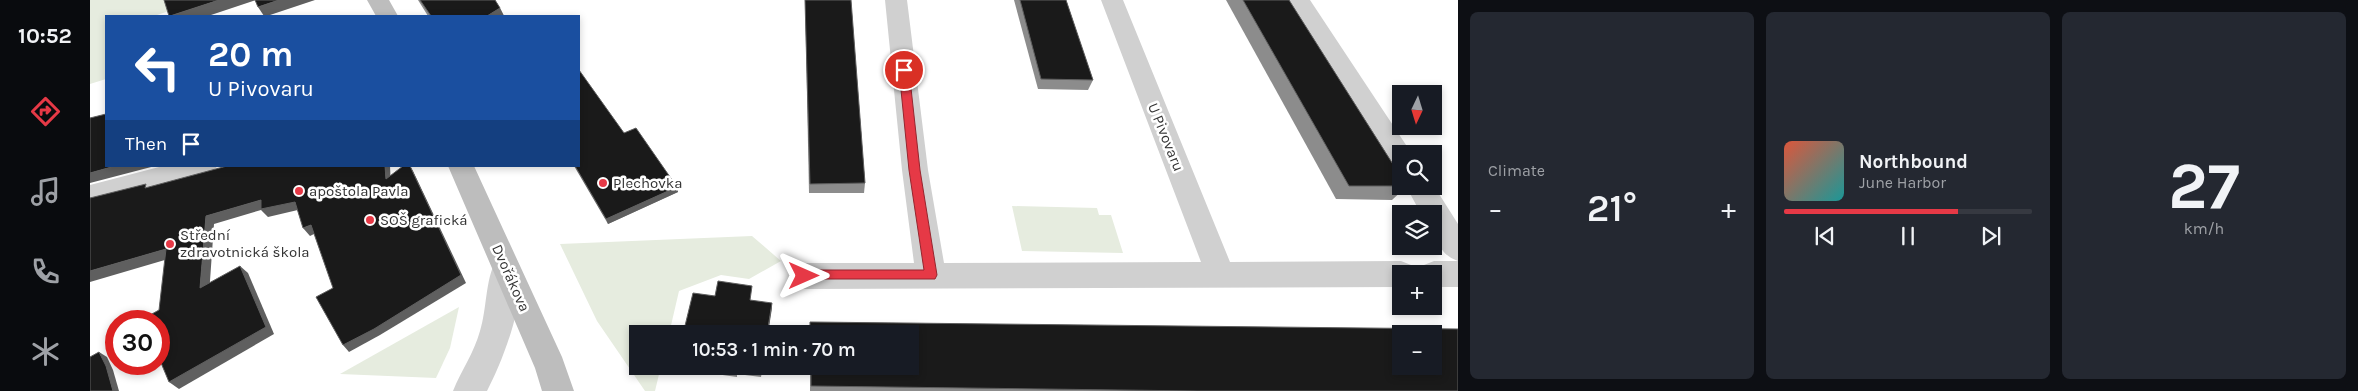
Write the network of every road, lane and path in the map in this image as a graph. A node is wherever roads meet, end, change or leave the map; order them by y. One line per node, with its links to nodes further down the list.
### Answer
1 (378, 0): 5 (main road)
2 (896, 0): 17 (street)
3 (1112, 0): 13 (street, U Pivovaru)
4 (1299, 0): 6 (street)
5 (386, 15)
6 (1393, 145)
7 (200, 167): 10 (street)
8 (461, 167): 12 (main road, Dvořákova)
9 (1425, 195): 11 (street)
10 (90, 196)
11 (1458, 249)
12 (506, 268): 19 (street); 20 (main road, Dvořákova)
13 (1220, 274): 14 (street); 17 (street)
14 (1392, 274)
15 (1442, 274): 16 (street)
16 (1458, 274)
17 (931, 275): 18 (street)
18 (804, 276)
19 (469, 391)
20 (558, 391)

